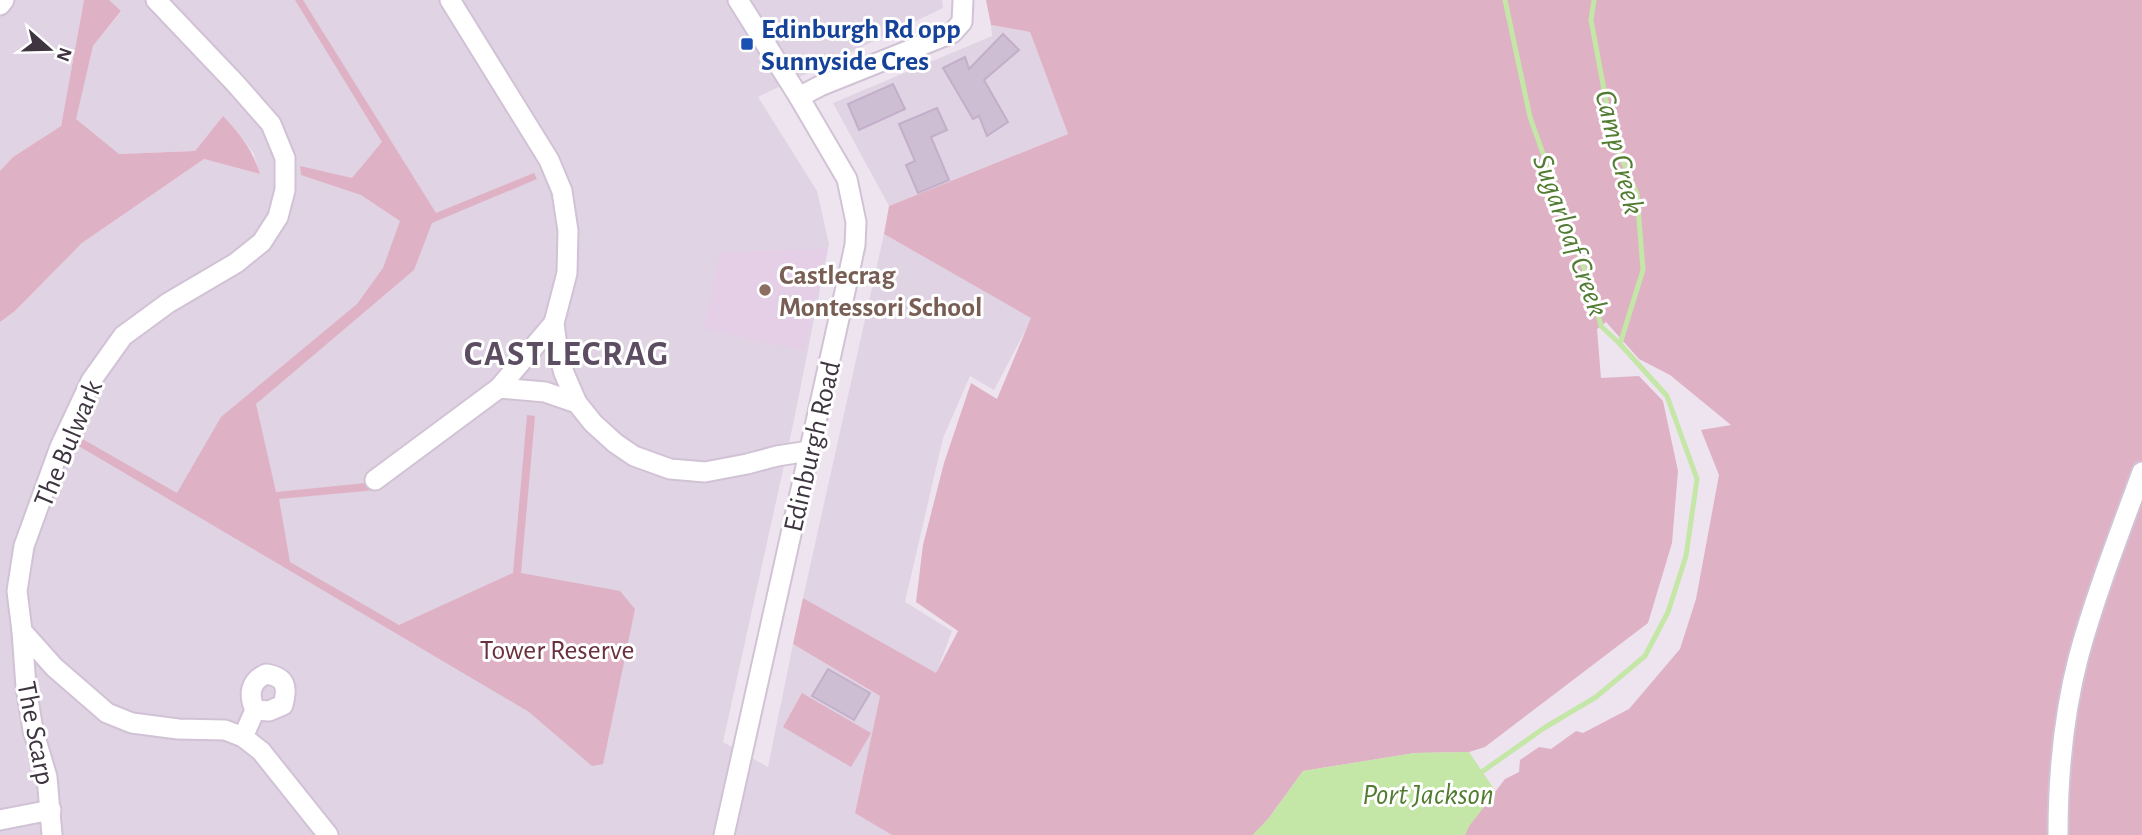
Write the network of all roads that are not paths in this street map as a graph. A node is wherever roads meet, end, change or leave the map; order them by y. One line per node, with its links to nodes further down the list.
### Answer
1 (4, 0): 6 (street)
2 (156, 0): 14 (street, The Bulwark)
3 (450, 0): 8 (street)
4 (738, 0): 7 (street, Edinburgh Road)
5 (963, 0): 7 (street)
6 (0, 5)
7 (799, 97): 11 (street, Edinburgh Road)
8 (554, 323): 9 (street); 10 (street)
9 (499, 388): 10 (street); 13 (street)
10 (577, 403): 11 (street)
11 (810, 451): 21 (street, Edinburgh Road)
12 (2142, 472): 22 (street)
13 (375, 480)
14 (22, 631): 16 (street); 17 (street, The Scarp)
15 (255, 710): 16 (street)
16 (243, 737): 20 (street)
17 (51, 810): 18 (street); 19 (street, The Scarp)
18 (0, 820)
19 (52, 835)
20 (328, 835)
21 (724, 835)
22 (2058, 835)

